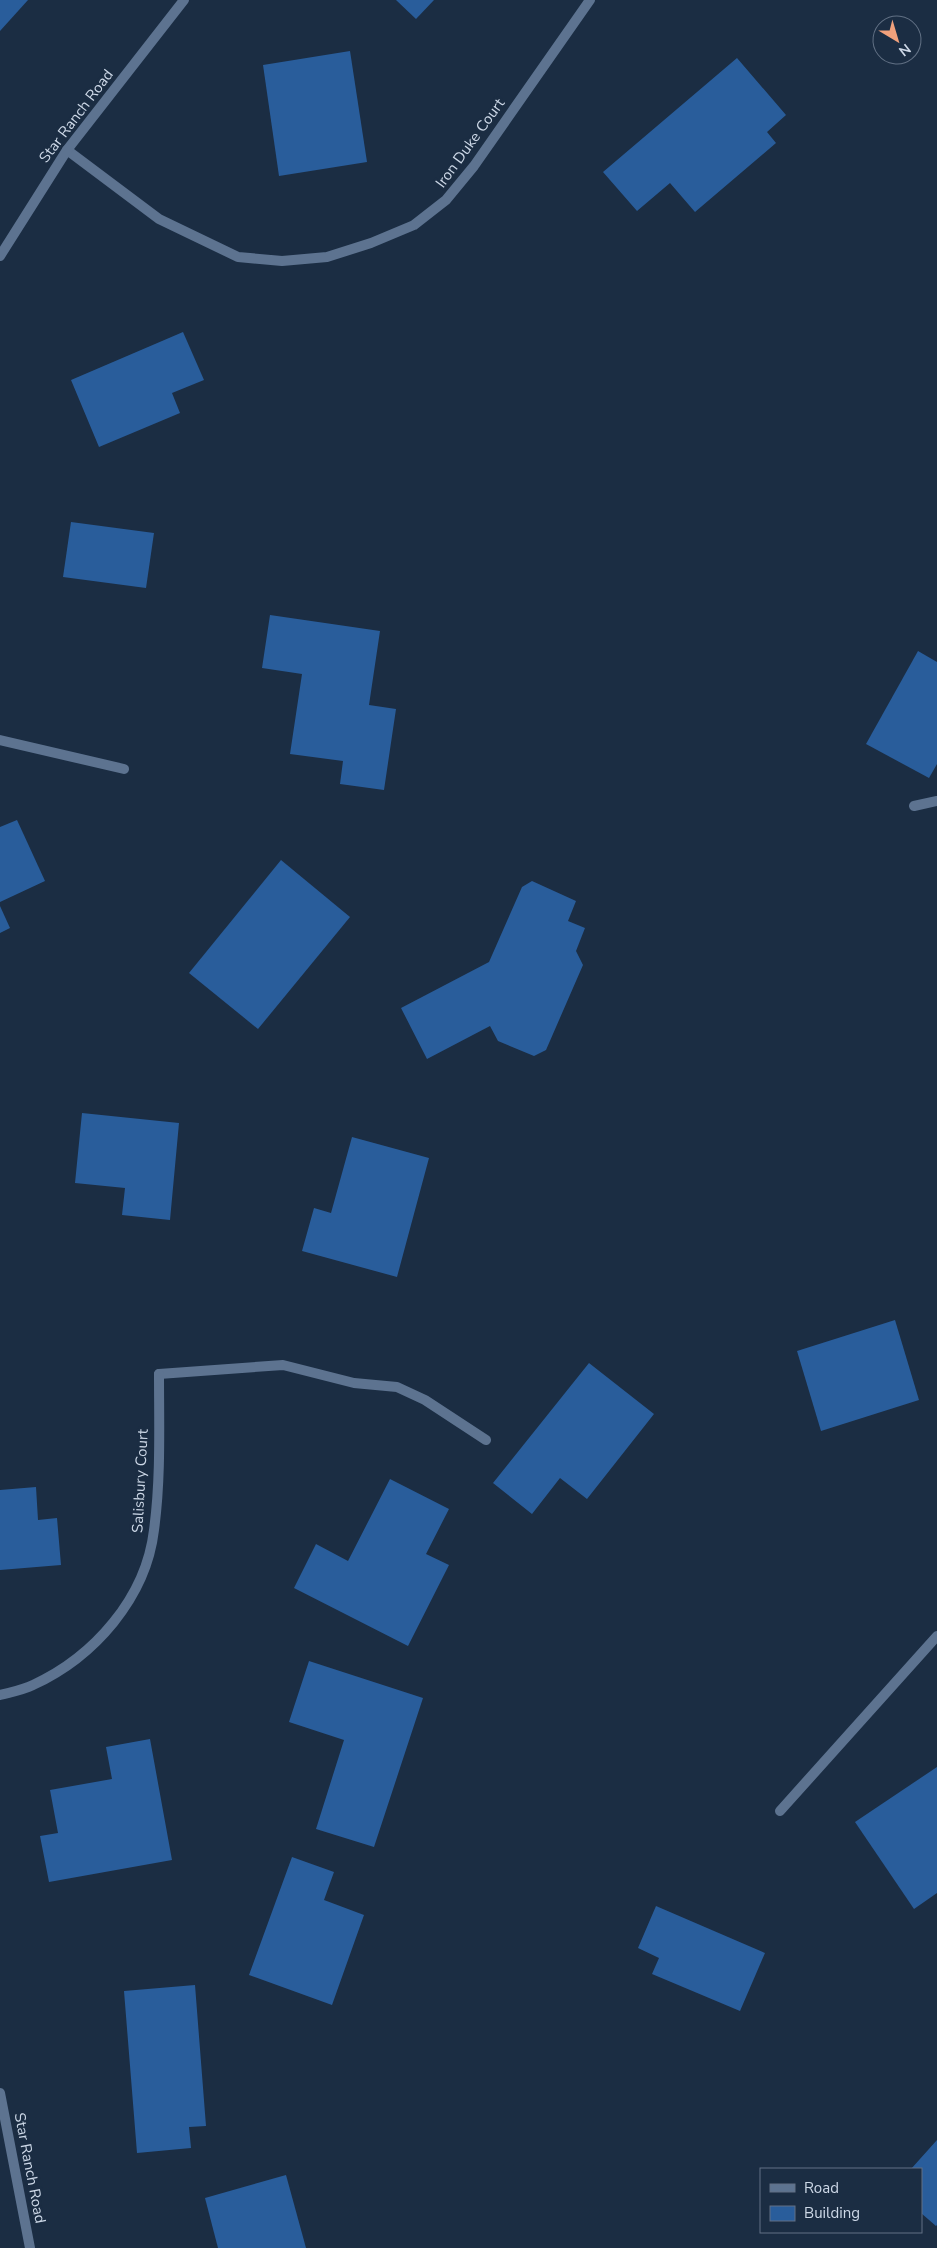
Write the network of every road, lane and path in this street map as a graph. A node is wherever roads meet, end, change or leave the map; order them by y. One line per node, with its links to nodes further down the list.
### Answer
1 (184, 0): 3 (street, Star Ranch Road)
2 (590, 0): 3 (street, Iron Duke Court)
3 (67, 150): 4 (street, Star Ranch Road)
4 (0, 256)
5 (0, 740): 6 (street)
6 (124, 769)
7 (937, 801): 8 (street)
8 (914, 806)
9 (486, 1440): 11 (street, Salisbury Court)
10 (937, 1636): 12 (street)
11 (0, 1695)
12 (780, 1811)
13 (0, 2093): 14 (street, Star Ranch Road)
14 (30, 2248)

